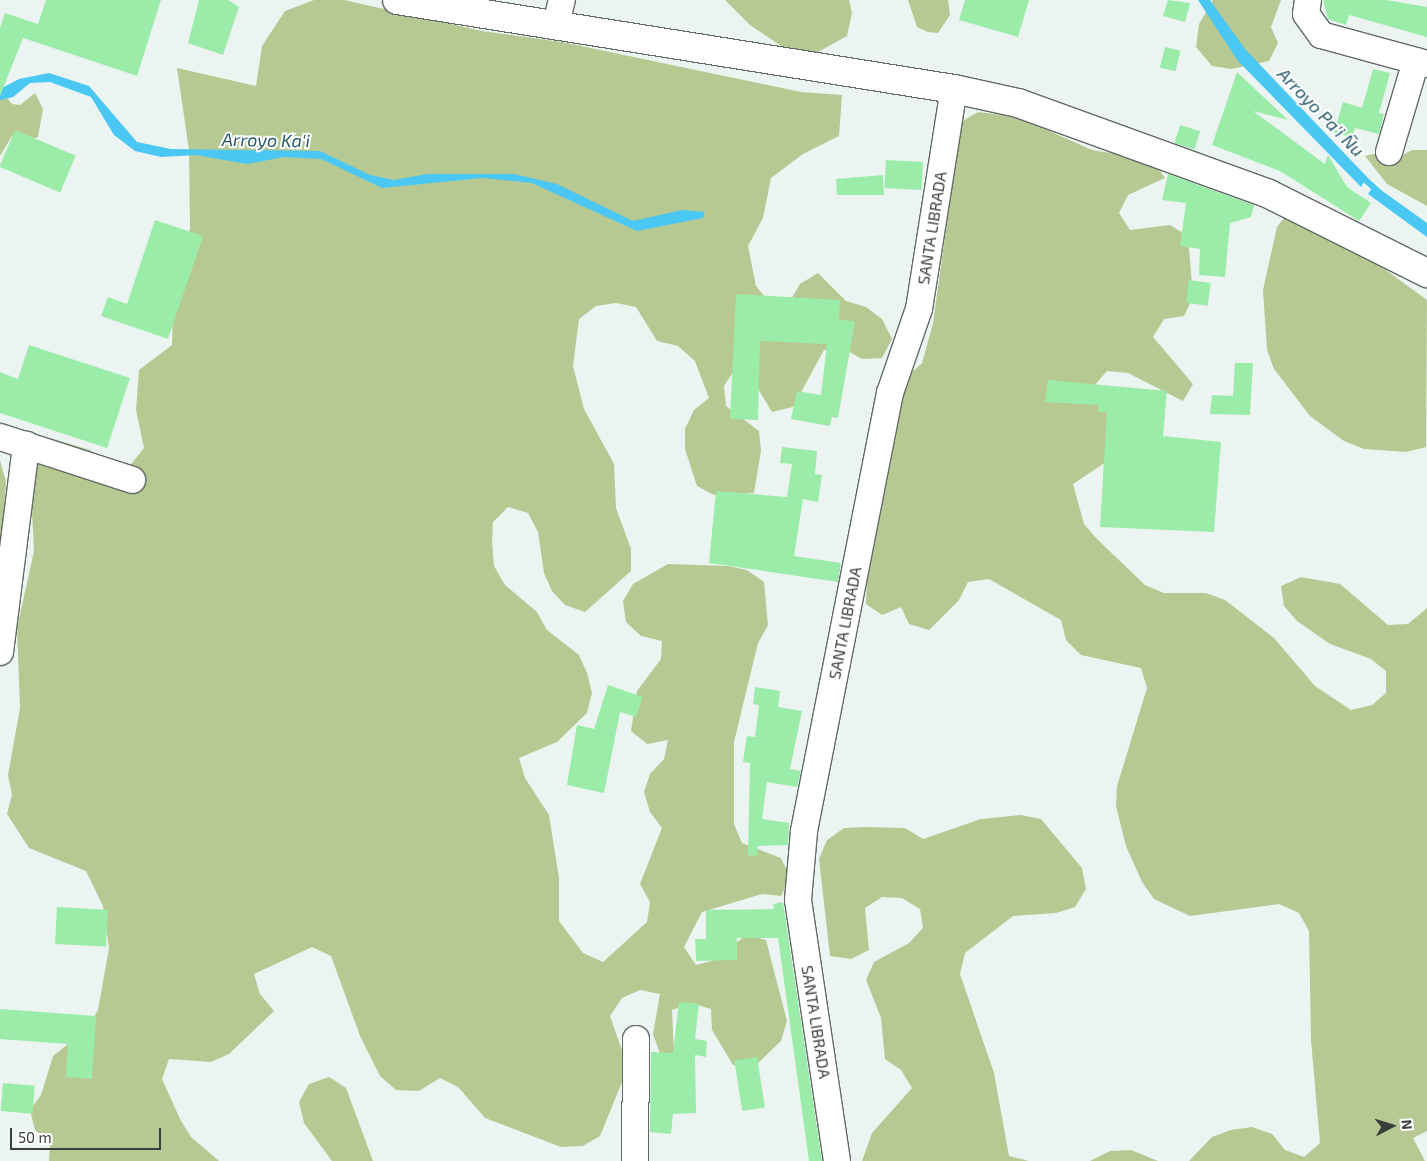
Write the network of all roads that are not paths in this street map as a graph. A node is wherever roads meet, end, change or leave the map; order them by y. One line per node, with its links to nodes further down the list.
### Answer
1 (397, 0): 3 (main road)
2 (1308, 0): 4 (street)
3 (559, 13): 5 (main road)
4 (1422, 62): 6 (street)
5 (954, 89): 7 (main road); 14 (street, SANTA LIBRADA)
6 (1389, 152)
7 (1427, 273)
8 (0, 437): 9 (street)
9 (26, 445): 10 (street); 11 (street)
10 (132, 480)
11 (0, 652)
12 (636, 1039): 13 (street)
13 (635, 1161)
14 (837, 1161)

